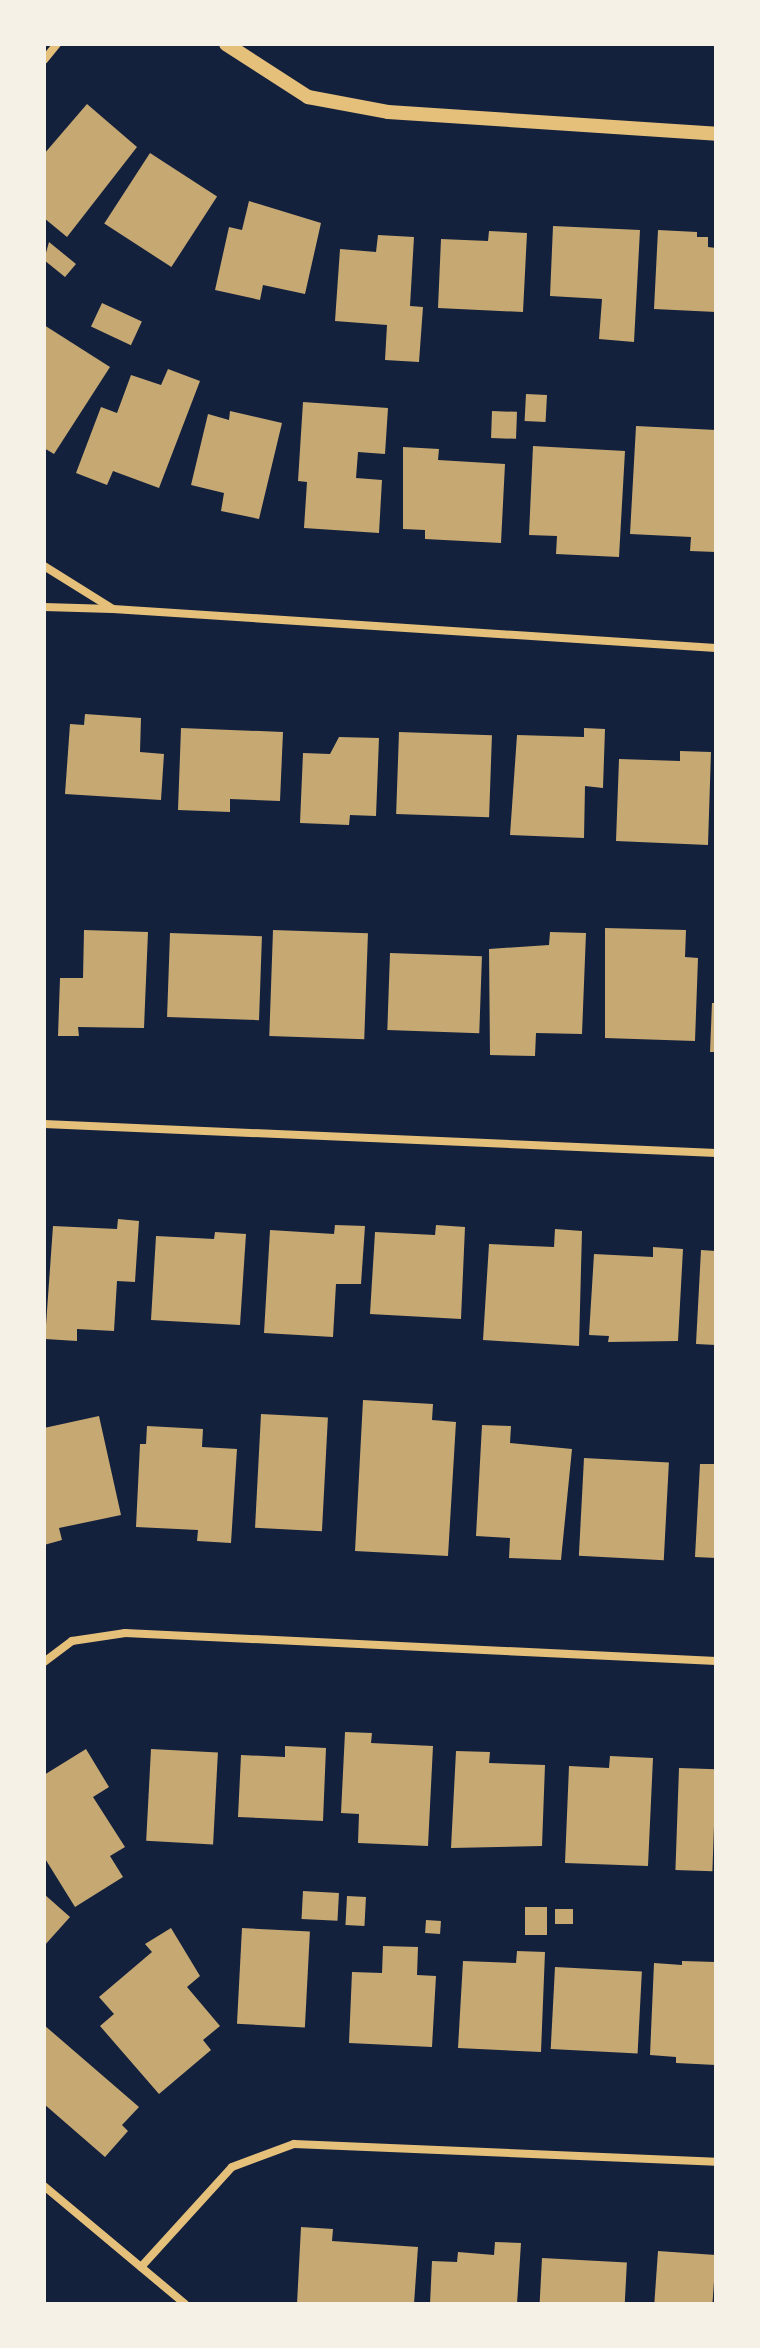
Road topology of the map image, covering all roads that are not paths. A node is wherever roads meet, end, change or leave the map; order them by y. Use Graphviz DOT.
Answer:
graph roads {
  1 [pos="57,44"];
  2 [pos="226,44"];
  3 [pos="44,60"];
  4 [pos="716,134"];
  5 [pos="44,566"];
  6 [pos="44,607"];
  7 [pos="113,609"];
  8 [pos="716,648"];
  9 [pos="44,1124"];
  10 [pos="716,1153"];
  11 [pos="716,1661"];
  12 [pos="44,1662"];
  13 [pos="716,2162"];
  14 [pos="44,2186"];
  15 [pos="141,2267"];
  16 [pos="185,2304"];
  1 -- 3 [label="street"];
  2 -- 4 [label="street"];
  5 -- 7 [label="street"];
  6 -- 7 [label="street"];
  7 -- 8 [label="street"];
  9 -- 10 [label="street"];
  11 -- 12 [label="street"];
  13 -- 15 [label="street"];
  14 -- 15 [label="street"];
  15 -- 16 [label="street"];
}
